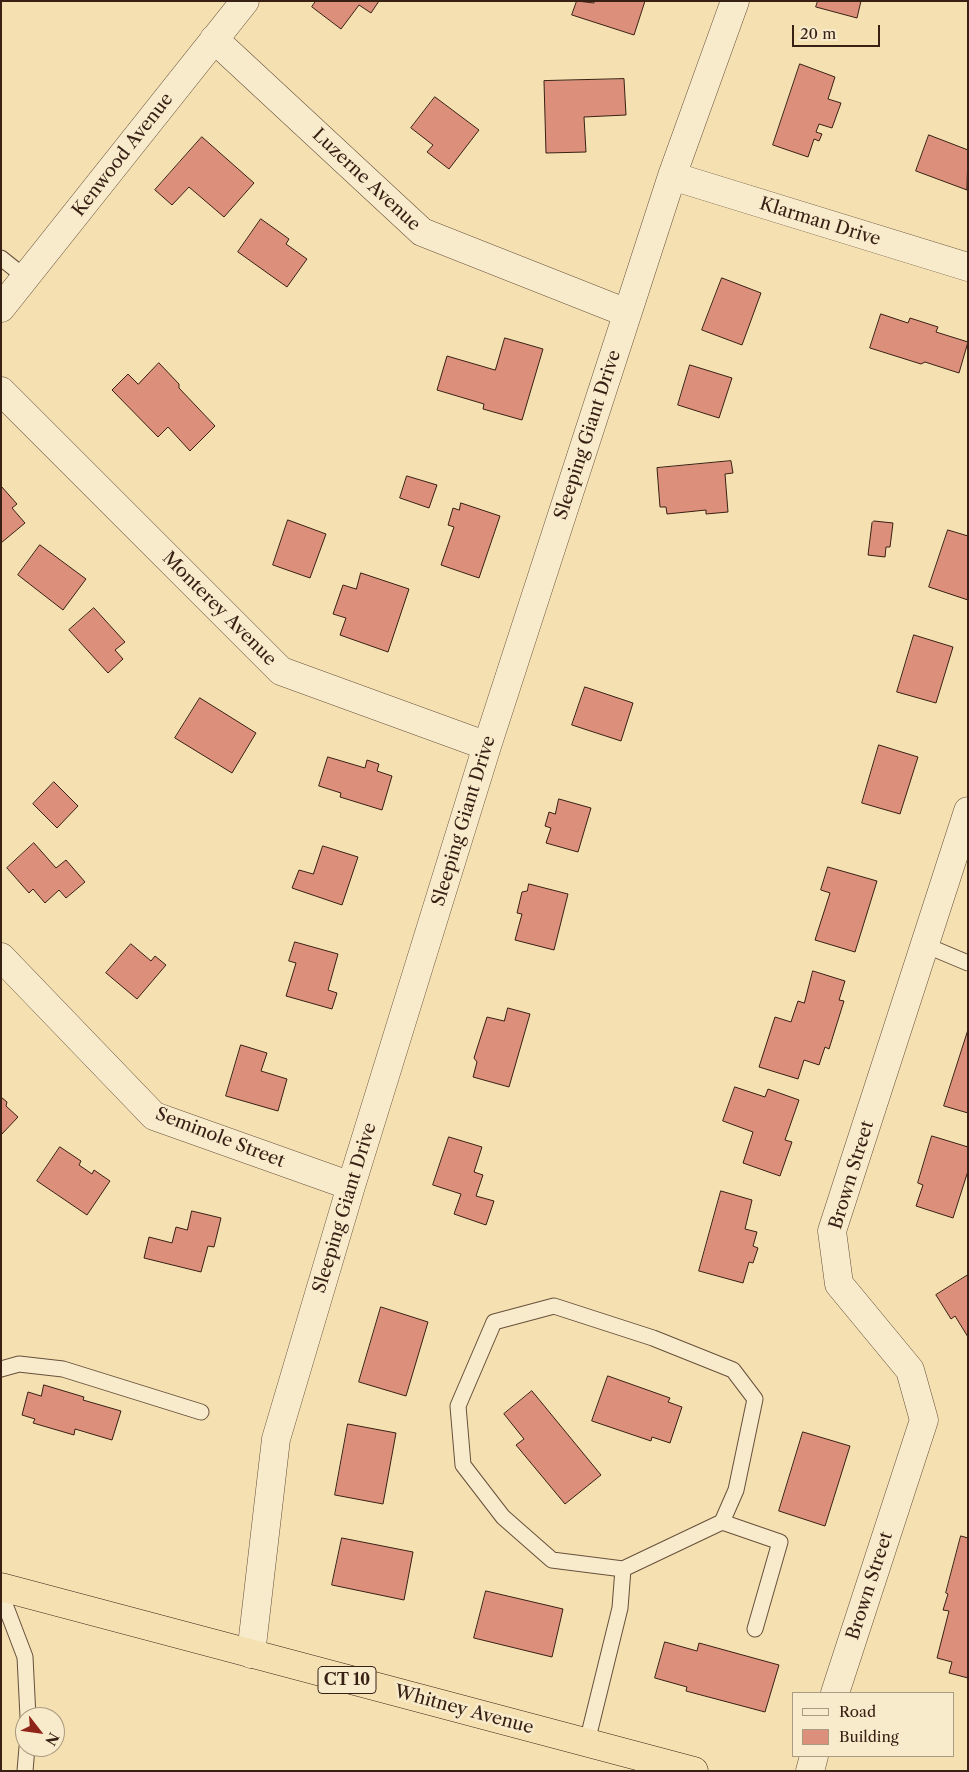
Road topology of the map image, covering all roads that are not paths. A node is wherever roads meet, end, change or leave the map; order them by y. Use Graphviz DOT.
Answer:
graph roads {
  1 [pos="245,1"];
  2 [pos="735,1"];
  3 [pos="214,39"];
  4 [pos="672,176"];
  5 [pos="1,258"];
  6 [pos="968,267"];
  7 [pos="26,278"];
  8 [pos="1,308"];
  9 [pos="628,313"];
  10 [pos="1,391"];
  11 [pos="487,746"];
  12 [pos="968,811"];
  13 [pos="925,945"];
  14 [pos="1,957"];
  15 [pos="968,963"];
  16 [pos="351,1186"];
  17 [pos="1,1369"];
  18 [pos="201,1412"];
  19 [pos="722,1522"];
  20 [pos="623,1569"];
  21 [pos="1,1587"];
  22 [pos="1,1594"];
  23 [pos="755,1628"];
  24 [pos="251,1654"];
  25 [pos="835,1692"];
  26 [pos="27,1707"];
  27 [pos="587,1742"];
  28 [pos="26,1757"];
  29 [pos="814,1757"];
  30 [pos="25,1771"];
  31 [pos="694,1771"];
  32 [pos="810,1771"];
  1 -- 3 [label="street, Kenwood Avenue"];
  2 -- 4 [label="street, Sleeping Giant Drive"];
  3 -- 7 [label="street, Kenwood Avenue"];
  3 -- 9 [label="street, Luzerne Avenue"];
  4 -- 6 [label="street, Klarman Drive"];
  4 -- 9 [label="street, Sleeping Giant Drive"];
  5 -- 7 [label="lane"];
  7 -- 8 [label="street, Kenwood Avenue"];
  9 -- 11 [label="street, Sleeping Giant Drive"];
  10 -- 11 [label="street, Monterey Avenue"];
  11 -- 16 [label="street, Sleeping Giant Drive"];
  12 -- 13 [label="street, Brown Street"];
  13 -- 15 [label="lane"];
  13 -- 25 [label="street, Brown Street"];
  14 -- 16 [label="street, Seminole Street"];
  16 -- 24 [label="street, Sleeping Giant Drive"];
  17 -- 18 [label="lane"];
  19 -- 20 [label="lane"];
  19 -- 20 [label="lane"];
  19 -- 23 [label="lane"];
  20 -- 27 [label="lane"];
  21 -- 24 [label="highway, Whitney Avenue / CT 10"];
  22 -- 26 [label="lane"];
  24 -- 27 [label="highway, Whitney Avenue / CT 10"];
  27 -- 31 [label="highway, Whitney Avenue / CT 10"];
  28 -- 30 [label="lane"];
  29 -- 32 [label="street"];
}
